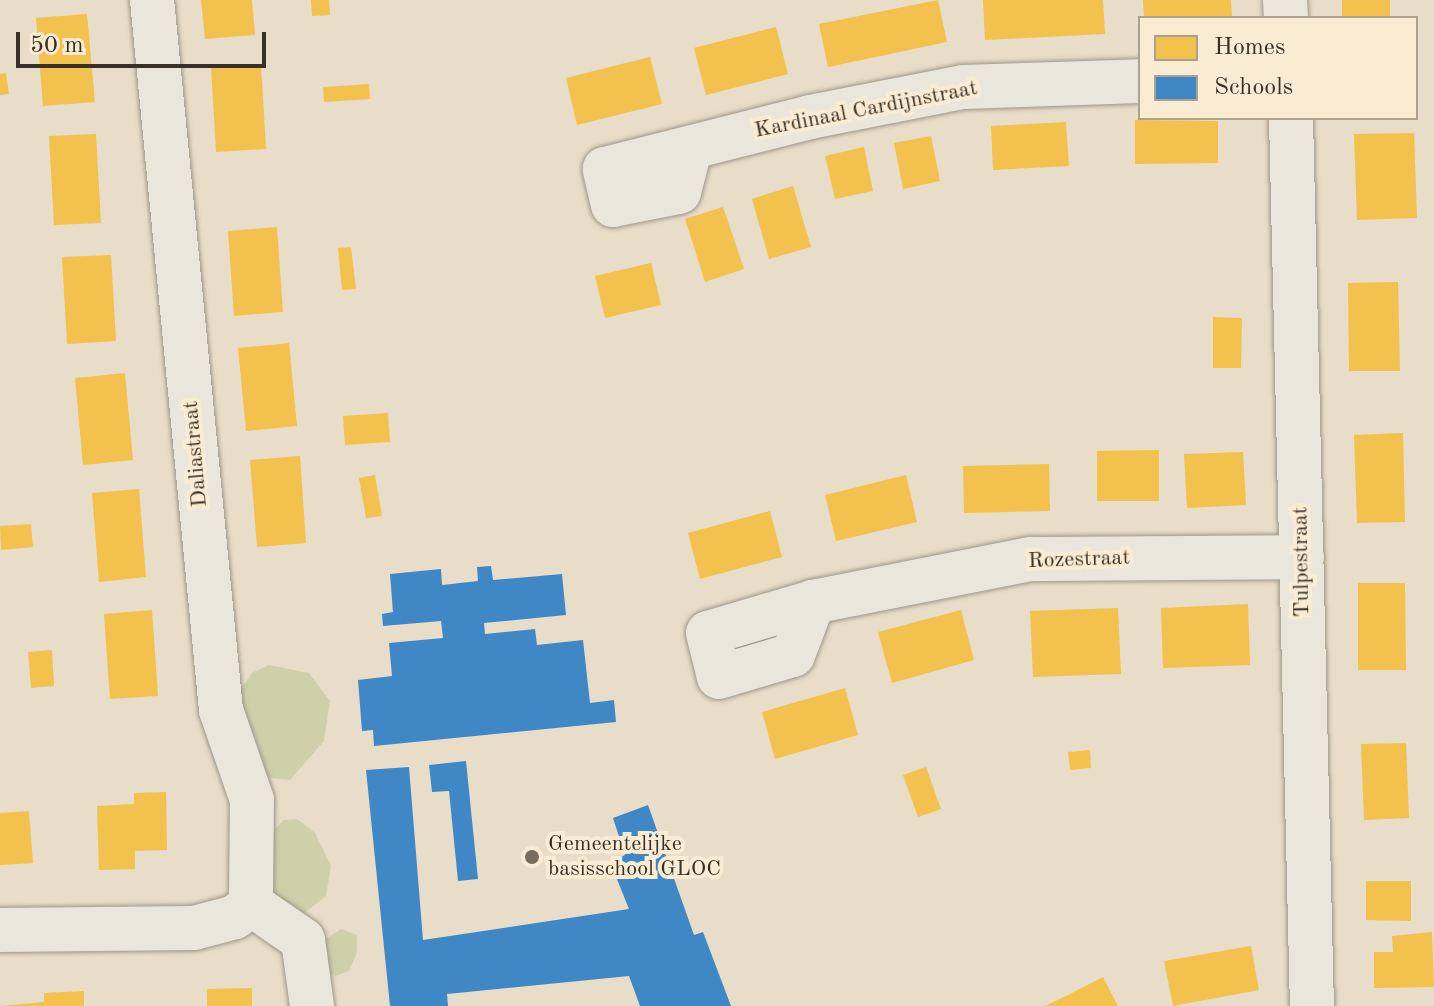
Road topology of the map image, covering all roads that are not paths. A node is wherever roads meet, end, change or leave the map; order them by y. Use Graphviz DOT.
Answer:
graph roads {
  1 [pos="152,0"];
  2 [pos="1138,81"];
  3 [pos="1291,120"];
  4 [pos="690,149"];
  5 [pos="1302,557"];
  6 [pos="813,602"];
  7 [pos="251,904"];
  8 [pos="0,930"];
  9 [pos="312,1006"];
  10 [pos="1312,1006"];
  1 -- 7 [label="street, Daliastraat"];
  2 -- 4 [label="street, Kardinaal Cardijnstraat"];
  3 -- 5 [label="street, Tulpestraat"];
  5 -- 6 [label="street, Rozestraat"];
  5 -- 10 [label="street, Tulpestraat"];
  7 -- 8 [label="street"];
  7 -- 9 [label="street"];
}
